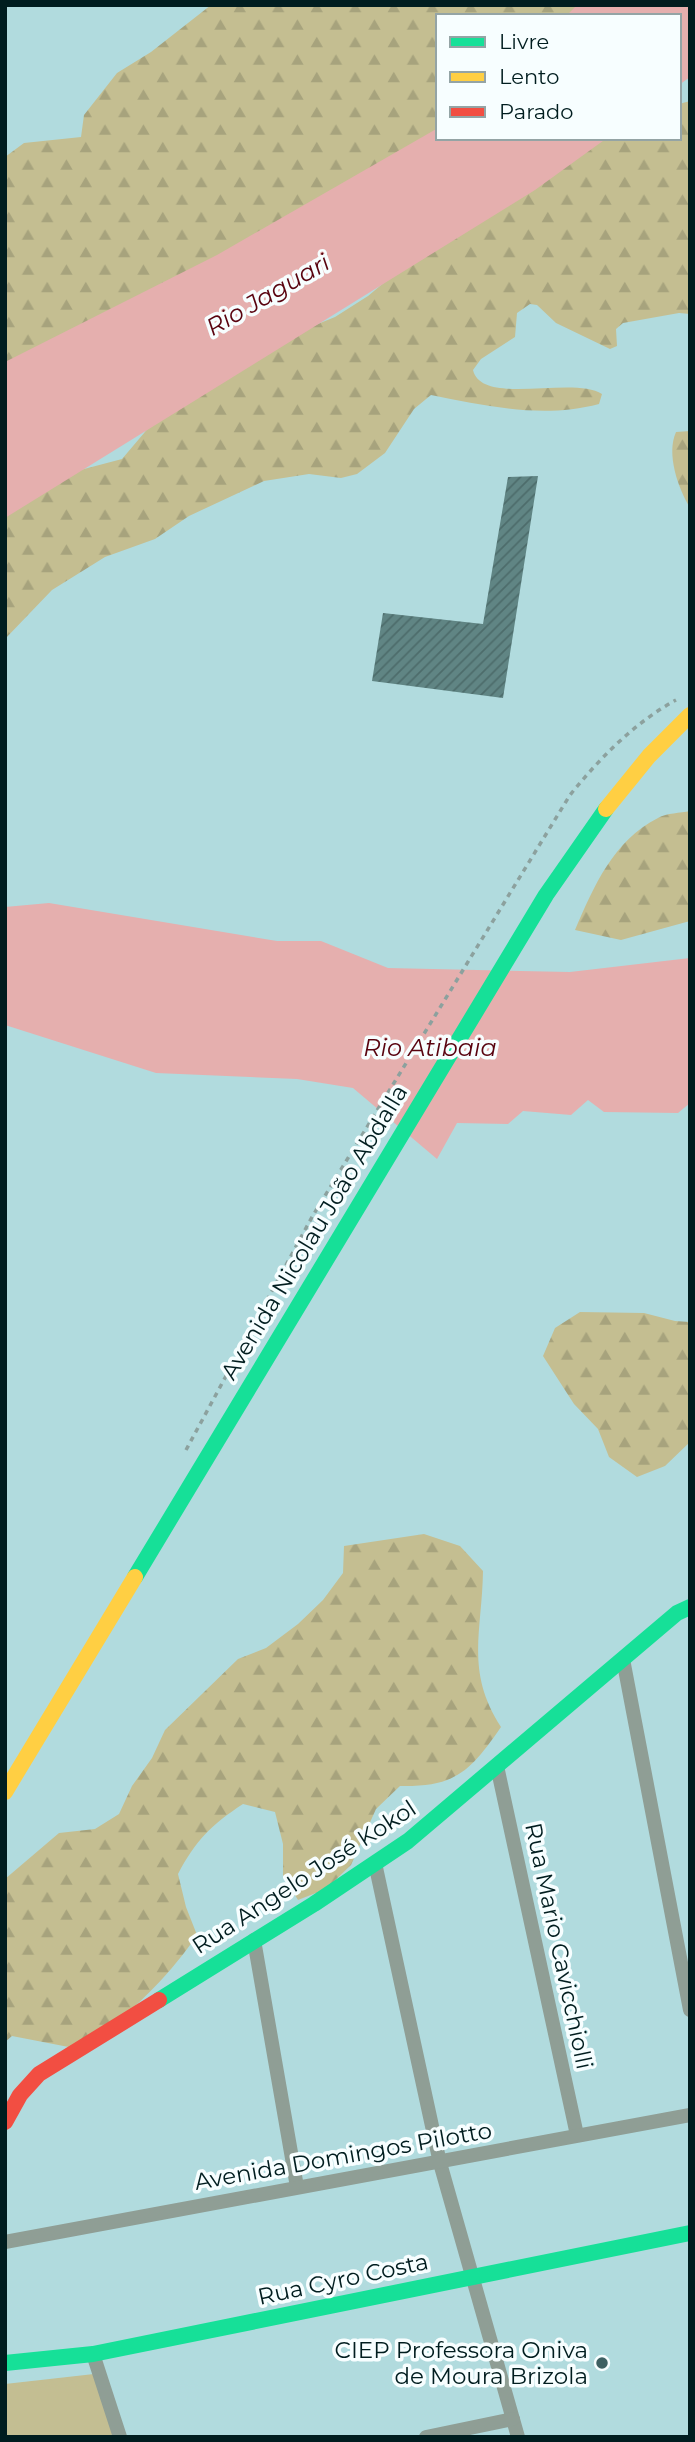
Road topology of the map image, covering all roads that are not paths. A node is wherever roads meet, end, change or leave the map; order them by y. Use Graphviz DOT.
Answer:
graph roads {
  1 [pos="690,715"];
  2 [pos="690,1607"];
  3 [pos="623,1659"];
  4 [pos="497,1766"];
  5 [pos="5,1793"];
  6 [pos="375,1863"];
  7 [pos="254,1940"];
  8 [pos="690,2010"];
  9 [pos="690,2115"];
  10 [pos="5,2122"];
  11 [pos="577,2135"];
  12 [pos="440,2163"];
  13 [pos="297,2187"];
  14 [pos="690,2233"];
  15 [pos="5,2242"];
  16 [pos="471,2275"];
  17 [pos="93,2354"];
  18 [pos="5,2363"];
  19 [pos="514,2430"];
  20 [pos="120,2437"];
  21 [pos="426,2437"];
  1 -- 5 [label="street, Avenida Nicolau João Abdalla"];
  2 -- 3 [label="street, Rua Angelo José Kokol"];
  3 -- 4 [label="street, Rua Angelo José Kokol"];
  3 -- 8 [label="street"];
  4 -- 6 [label="street, Rua Angelo José Kokol"];
  4 -- 11 [label="street, Rua Mario Cavicchiolli"];
  6 -- 7 [label="street, Rua Angelo José Kokol"];
  6 -- 12 [label="street"];
  7 -- 10 [label="street, Rua Angelo José Kokol"];
  7 -- 13 [label="street"];
  9 -- 11 [label="street, Avenida Domingos Pilotto"];
  11 -- 12 [label="street, Avenida Domingos Pilotto"];
  12 -- 13 [label="street, Avenida Domingos Pilotto"];
  12 -- 16 [label="street"];
  13 -- 15 [label="street, Avenida Domingos Pilotto"];
  14 -- 16 [label="street, Rua Cyro Costa"];
  16 -- 17 [label="street, Rua Cyro Costa"];
  16 -- 19 [label="street"];
  17 -- 18 [label="street, Rua Cyro Costa"];
  17 -- 20 [label="street"];
  19 -- 21 [label="street"];
}
